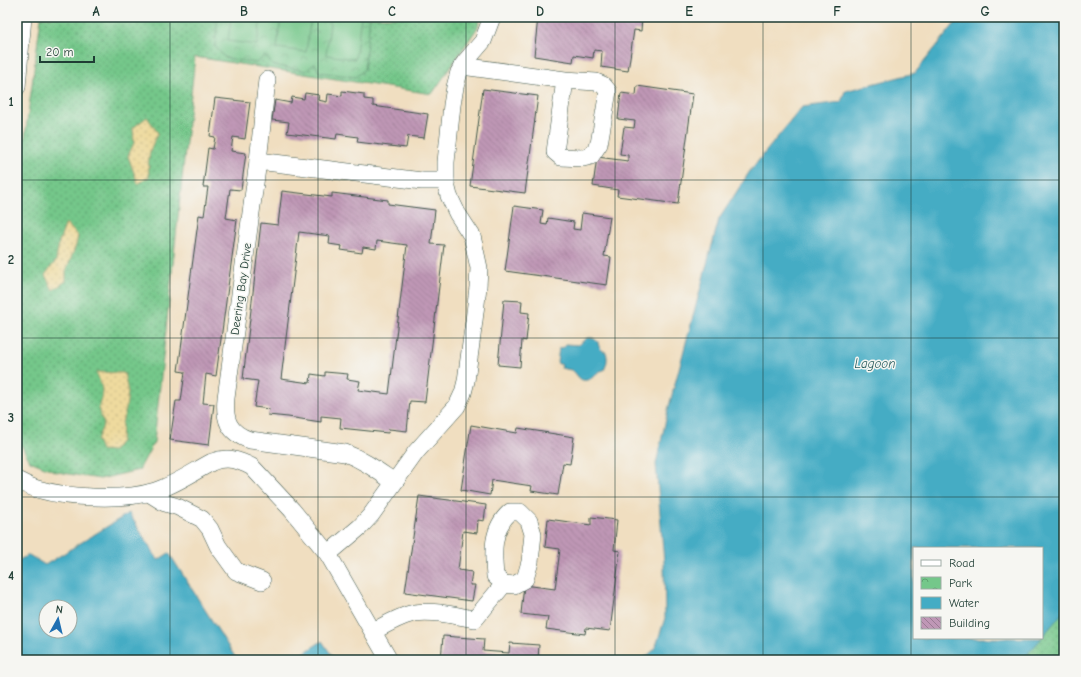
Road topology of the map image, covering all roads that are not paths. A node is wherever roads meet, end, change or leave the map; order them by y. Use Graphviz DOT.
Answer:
graph roads {
  1 [pos="23,17"];
  2 [pos="492,17"];
  3 [pos="462,66"];
  4 [pos="266,80"];
  5 [pos="565,80"];
  6 [pos="17,87"];
  7 [pos="258,161"];
  8 [pos="446,181"];
  9 [pos="17,480"];
  10 [pos="394,482"];
  11 [pos="149,493"];
  12 [pos="328,554"];
  13 [pos="262,581"];
  14 [pos="504,584"];
  15 [pos="373,632"];
  16 [pos="389,660"];
  1 -- 6 [label="street"];
  2 -- 3 [label="street"];
  3 -- 5 [label="street"];
  3 -- 8 [label="street"];
  4 -- 7 [label="street, Deering Bay Drive"];
  5 -- 5 [label="street"];
  7 -- 8 [label="street"];
  7 -- 10 [label="street, Deering Bay Drive"];
  8 -- 10 [label="street"];
  9 -- 11 [label="street"];
  10 -- 12 [label="street"];
  11 -- 12 [label="street"];
  11 -- 13 [label="street"];
  12 -- 15 [label="street"];
  14 -- 15 [label="street"];
  15 -- 16 [label="street"];
}
